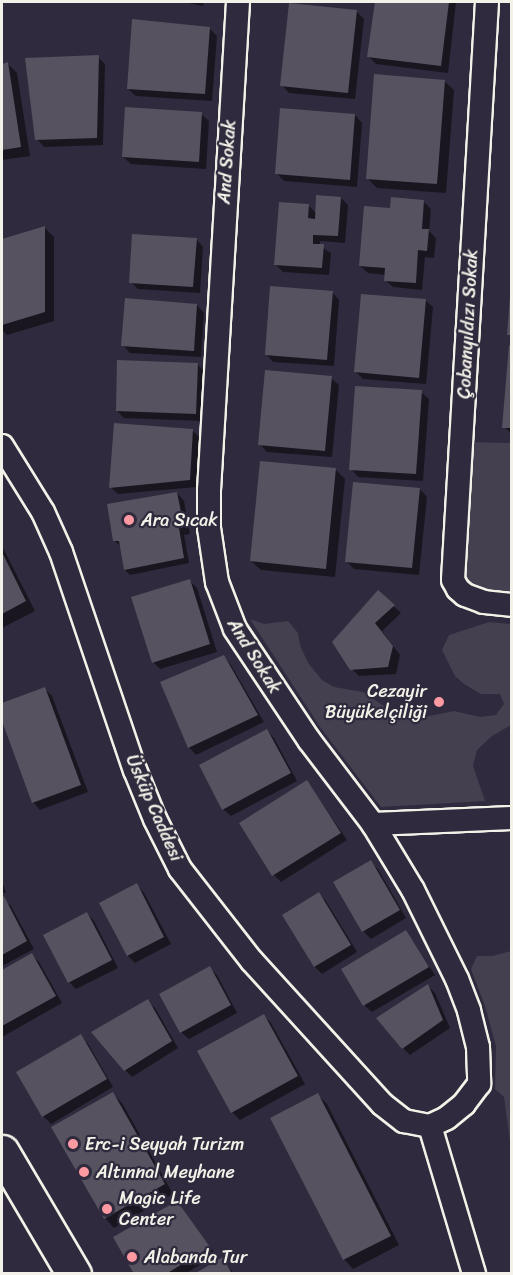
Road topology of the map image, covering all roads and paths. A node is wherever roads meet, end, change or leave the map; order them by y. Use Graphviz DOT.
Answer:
graph roads {
  1 [pos="238,2"];
  2 [pos="488,2"];
  3 [pos="2,446"];
  4 [pos="512,605"];
  5 [pos="512,818"];
  6 [pos="373,824"];
  7 [pos="430,1126"];
  8 [pos="2,1152"];
  9 [pos="74,1274"];
  10 [pos="474,1274"];
  1 -- 6 [label="street, And Sokak"];
  2 -- 4 [label="street, Çobanyıldızı Sokak"];
  3 -- 7 [label="street, Üsküp Caddesi"];
  5 -- 6 [label="street"];
  6 -- 7 [label="street, And Sokak"];
  7 -- 10 [label="street"];
  8 -- 9 [label="main road"];
}
